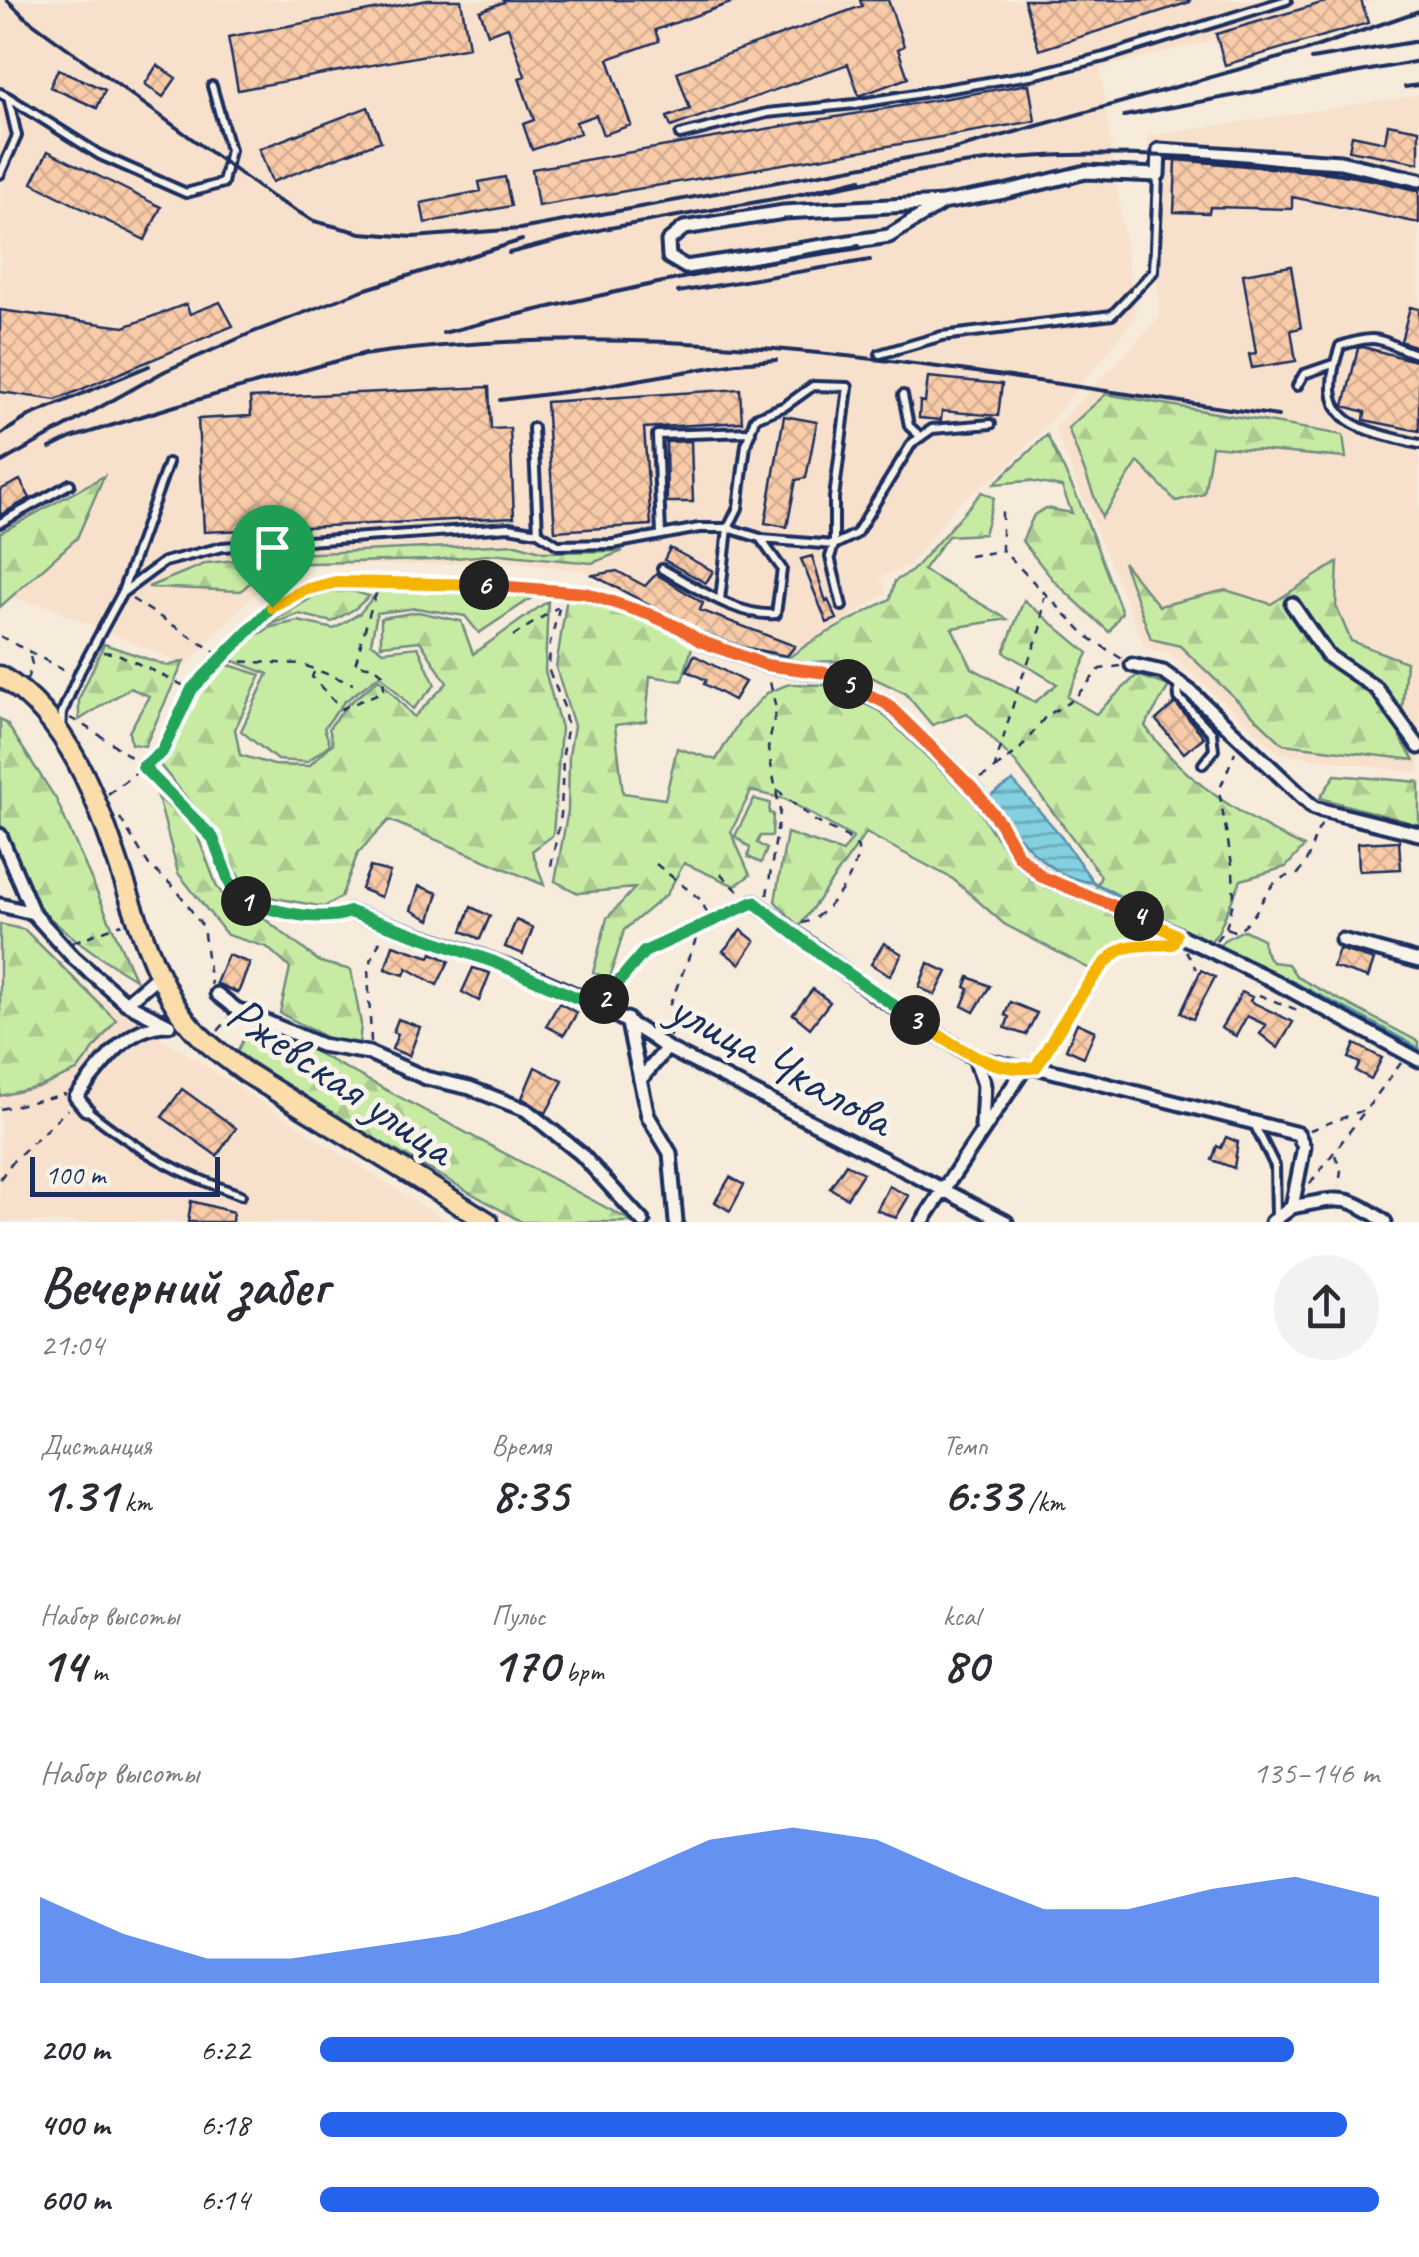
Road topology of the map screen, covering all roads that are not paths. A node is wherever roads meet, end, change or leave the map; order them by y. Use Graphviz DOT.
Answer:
graph roads {
  1 [pos="1287,0"];
  2 [pos="212,86"];
  3 [pos="4,95"];
  4 [pos="680,134"];
  5 [pos="0,174"];
  6 [pos="1158,175"];
  7 [pos="1419,180"];
  8 [pos="942,203"];
  9 [pos="880,354"];
  10 [pos="1419,356"];
  11 [pos="1334,364"];
  12 [pos="1297,386"];
  13 [pos="903,395"];
  14 [pos="991,424"];
  15 [pos="533,428"];
  16 [pos="750,432"];
  17 [pos="921,437"];
  18 [pos="1419,444"];
  19 [pos="168,462"];
  20 [pos="70,484"];
  21 [pos="0,523"];
  22 [pos="728,528"];
  23 [pos="538,532"];
  24 [pos="661,534"];
  25 [pos="760,538"];
  26 [pos="834,546"];
  27 [pos="662,568"];
  28 [pos="122,593"];
  29 [pos="720,600"];
  30 [pos="1292,604"];
  31 [pos="842,606"];
  32 [pos="700,641"];
  33 [pos="1132,665"];
  34 [pos="0,676"];
  35 [pos="1178,683"];
  36 [pos="38,708"];
  37 [pos="62,713"];
  38 [pos="61,736"];
  39 [pos="1419,747"];
  40 [pos="1202,764"];
  41 [pos="0,834"];
  42 [pos="1419,834"];
  43 [pos="754,902"];
  44 [pos="0,904"];
  45 [pos="350,912"];
  46 [pos="33,913"];
  47 [pos="1342,940"];
  48 [pos="1419,961"];
  49 [pos="160,974"];
  50 [pos="217,994"];
  51 [pos="126,1002"];
  52 [pos="628,1019"];
  53 [pos="169,1025"];
  54 [pos="190,1025"];
  55 [pos="666,1048"];
  56 [pos="1414,1056"];
  57 [pos="975,1058"];
  58 [pos="1030,1068"];
  59 [pos="640,1080"];
  60 [pos="82,1100"];
  61 [pos="1255,1126"];
  62 [pos="982,1130"];
  63 [pos="940,1190"];
  64 [pos="240,1196"];
  65 [pos="1292,1207"];
  66 [pos="1274,1220"];
  67 [pos="488,1222"];
  68 [pos="643,1222"];
  69 [pos="676,1222"];
  70 [pos="922,1222"];
  71 [pos="1006,1222"];
  72 [pos="1385,1222"];
  1 -- 4 [label="lane"];
  2 -- 3 [label="lane"];
  3 -- 5 [label="lane"];
  6 -- 7 [label="street"];
  6 -- 8 [label="street"];
  6 -- 9 [label="lane"];
  8 -- 8 [label="street"];
  10 -- 11 [label="lane"];
  11 -- 12 [label="lane"];
  11 -- 18 [label="lane"];
  13 -- 17 [label="lane"];
  14 -- 17 [label="lane"];
  15 -- 23 [label="lane"];
  16 -- 22 [label="lane"];
  16 -- 24 [label="lane"];
  16 -- 26 [label="lane"];
  17 -- 26 [label="lane"];
  19 -- 28 [label="lane"];
  20 -- 21 [label="lane"];
  22 -- 24 [label="lane"];
  22 -- 25 [label="lane"];
  22 -- 29 [label="lane"];
  23 -- 24 [label="lane"];
  23 -- 28 [label="lane"];
  25 -- 26 [label="lane"];
  25 -- 29 [label="lane"];
  26 -- 31 [label="lane"];
  27 -- 29 [label="lane"];
  28 -- 37 [label="lane"];
  30 -- 39 [label="street"];
  32 -- 56 [label="street"];
  33 -- 35 [label="street"];
  34 -- 36 [label="main road, Ржевская улица"];
  35 -- 40 [label="lane"];
  35 -- 42 [label="street"];
  36 -- 37 [label="lane"];
  36 -- 38 [label="main road, Ржевская улица"];
  37 -- 38 [label="lane"];
  38 -- 49 [label="main road, Ржевская улица"];
  41 -- 46 [label="street"];
  43 -- 57 [label="street"];
  44 -- 46 [label="street"];
  45 -- 52 [label="street, улица Чкалова"];
  46 -- 51 [label="street"];
  47 -- 48 [label="street"];
  49 -- 51 [label="street"];
  49 -- 54 [label="main road, Ржевская улица"];
  50 -- 68 [label="street, Ржевская улица"];
  51 -- 53 [label="street"];
  52 -- 55 [label="street, улица Чкалова"];
  52 -- 59 [label="street"];
  53 -- 54 [label="street"];
  53 -- 60 [label="street"];
  54 -- 67 [label="main road, Ржевская улица"];
  55 -- 59 [label="street"];
  55 -- 63 [label="street, улица Чкалова"];
  57 -- 58 [label="street"];
  57 -- 62 [label="street"];
  58 -- 61 [label="street"];
  58 -- 62 [label="street"];
  59 -- 69 [label="street"];
  60 -- 64 [label="lane"];
  61 -- 65 [label="street"];
  61 -- 66 [label="lane"];
  62 -- 63 [label="street"];
  63 -- 70 [label="street"];
  63 -- 71 [label="street, улица Чкалова"];
  65 -- 66 [label="street"];
  65 -- 72 [label="street"];
}
